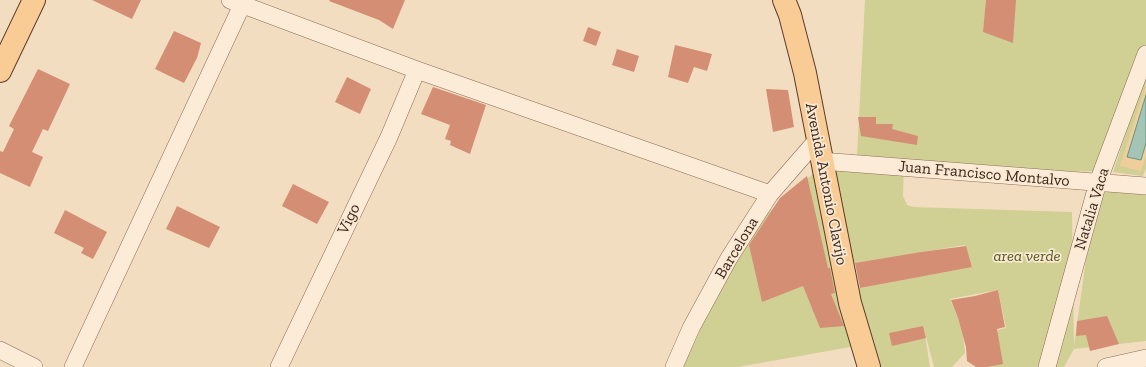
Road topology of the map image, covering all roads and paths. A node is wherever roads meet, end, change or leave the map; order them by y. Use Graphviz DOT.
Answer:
graph roads {
  1 [pos="34,0"];
  2 [pos="784,0"];
  3 [pos="236,3"];
  4 [pos="1146,54"];
  5 [pos="417,70"];
  6 [pos="0,71"];
  7 [pos="817,140"];
  8 [pos="822,161"];
  9 [pos="1098,182"];
  10 [pos="1146,186"];
  11 [pos="770,194"];
  12 [pos="0,350"];
  13 [pos="1146,358"];
  14 [pos="34,367"];
  15 [pos="74,367"];
  16 [pos="279,367"];
  17 [pos="674,367"];
  18 [pos="869,367"];
  19 [pos="1047,367"];
  20 [pos="1106,367"];
  1 -- 6 [label="main road"];
  2 -- 7 [label="main road, Avenida Antonio Clavijo"];
  3 -- 5 [label="street"];
  3 -- 15 [label="street"];
  4 -- 9 [label="street, Natalia Vaca"];
  5 -- 11 [label="street"];
  5 -- 16 [label="street, Vigo"];
  7 -- 8 [label="main road, Avenida Antonio Clavijo"];
  7 -- 11 [label="street, Barcelona"];
  8 -- 9 [label="street, Juan Francisco Montalvo"];
  8 -- 18 [label="main road, Avenida Antonio Clavijo"];
  9 -- 10 [label="street, Juan Francisco Montalvo"];
  9 -- 19 [label="street, Natalia Vaca"];
  11 -- 17 [label="street, Barcelona"];
  12 -- 14 [label="street"];
  13 -- 20 [label="street"];
}
